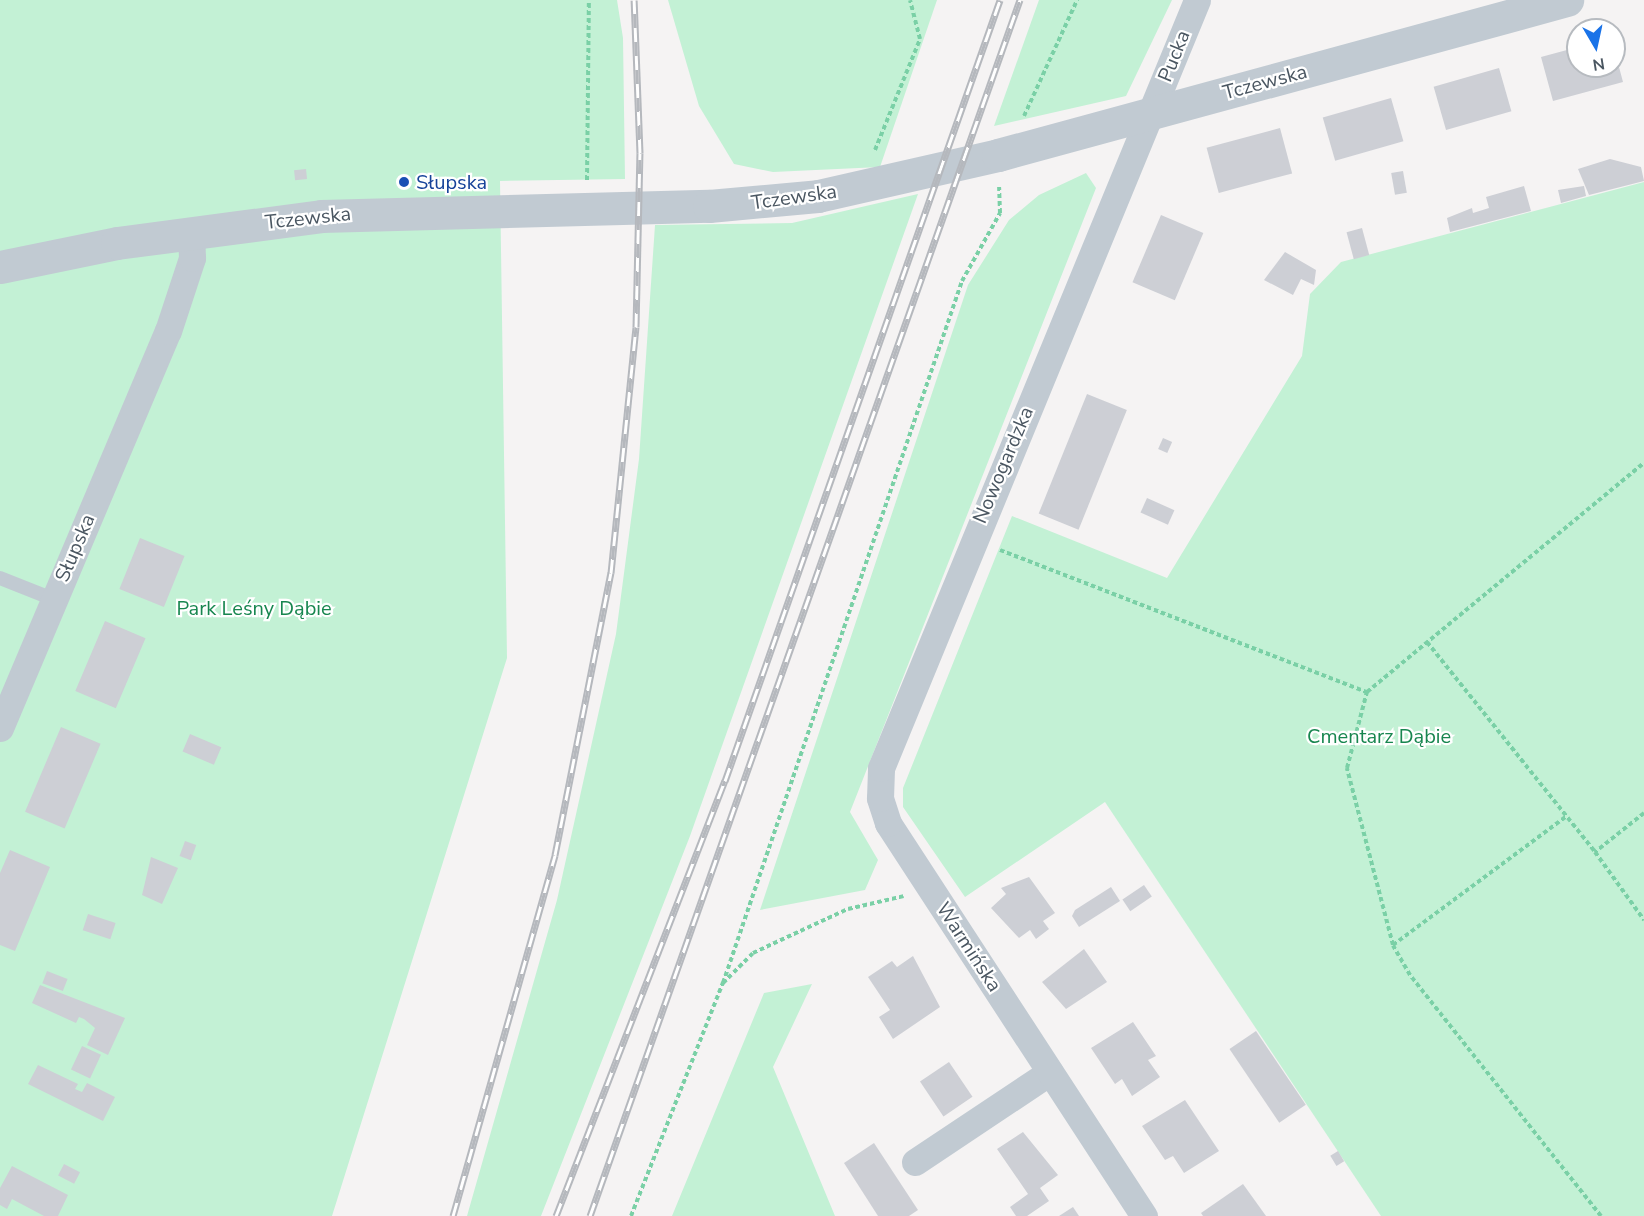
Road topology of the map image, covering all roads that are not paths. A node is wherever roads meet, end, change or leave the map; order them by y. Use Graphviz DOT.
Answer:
graph roads {
  1 [pos="1197,0"];
  2 [pos="1567,0"];
  3 [pos="1152,112"];
  4 [pos="191,232"];
  5 [pos="0,267"];
  6 [pos="0,578"];
  7 [pos="53,599"];
  8 [pos="0,728"];
  9 [pos="888,823"];
  10 [pos="1050,1072"];
  11 [pos="915,1162"];
  12 [pos="1144,1216"];
  1 -- 3 [label="street, Pucka"];
  2 -- 3 [label="street, Tczewska"];
  3 -- 4 [label="street, Tczewska"];
  3 -- 9 [label="street, Nowogardzka"];
  4 -- 5 [label="street, Tczewska"];
  4 -- 7 [label="street, Słupska"];
  6 -- 7 [label="lane"];
  7 -- 8 [label="street, Słupska"];
  9 -- 10 [label="street, Warmińska"];
  10 -- 11 [label="street"];
  10 -- 12 [label="street, Warmińska"];
}
